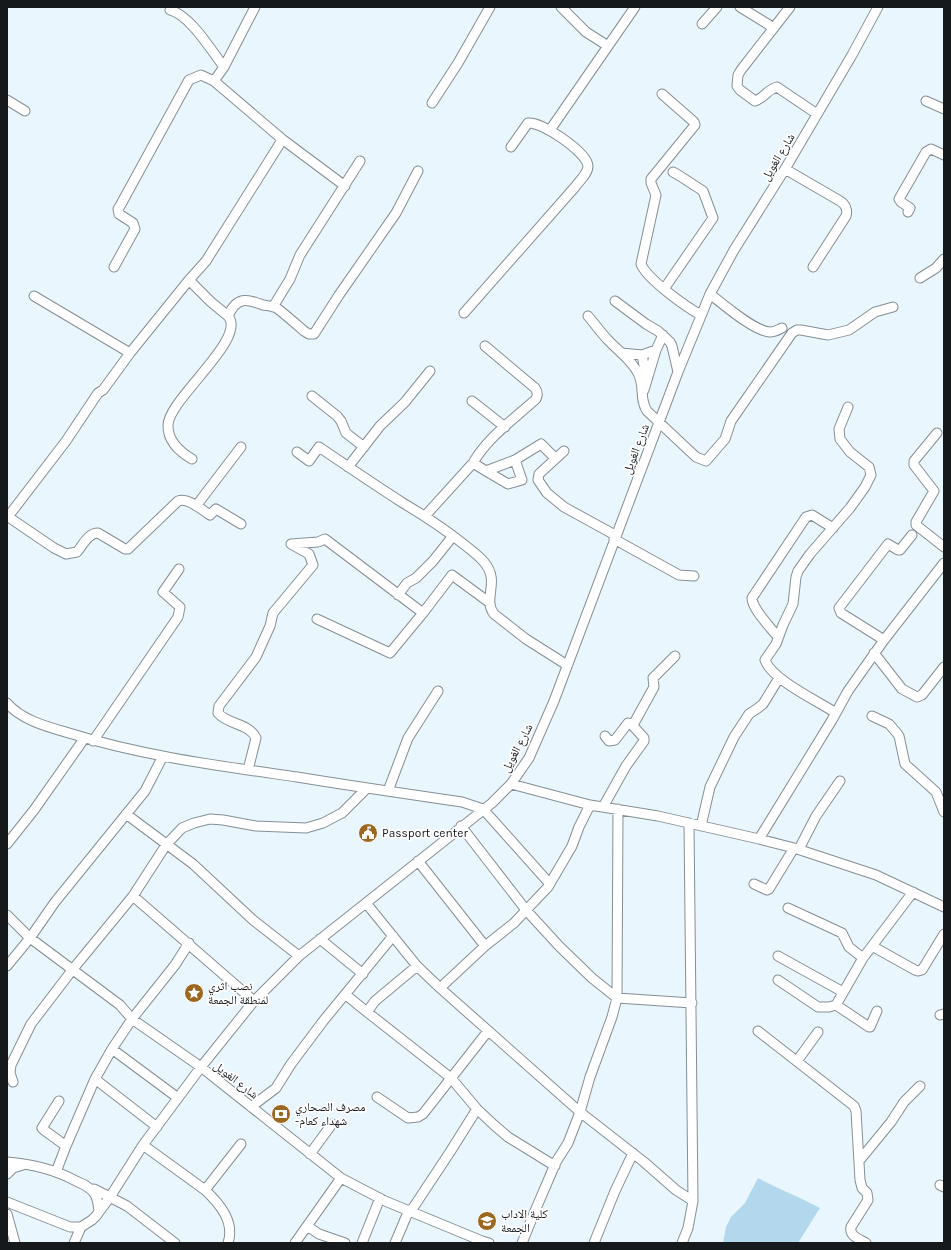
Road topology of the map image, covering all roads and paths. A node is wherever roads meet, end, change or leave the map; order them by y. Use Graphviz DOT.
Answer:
graph roads {
  1 [pos="255,7"];
  2 [pos="490,7"];
  3 [pos="561,7"];
  4 [pos="635,7"];
  5 [pos="717,7"];
  6 [pos="740,7"];
  7 [pos="790,7"];
  8 [pos="878,7"];
  9 [pos="884,7"];
  10 [pos="170,10"];
  11 [pos="702,24"];
  12 [pos="774,28"];
  13 [pos="608,46"];
  14 [pos="852,55"];
  15 [pos="224,67"];
  16 [pos="214,81"];
  17 [pos="662,94"];
  18 [pos="7,100"];
  19 [pos="926,101"];
  20 [pos="432,103"];
  21 [pos="944,109"];
  22 [pos="25,111"];
  23 [pos="817,114"];
  24 [pos="550,130"];
  25 [pos="282,139"];
  26 [pos="511,147"];
  27 [pos="944,155"];
  28 [pos="360,161"];
  29 [pos="785,169"];
  30 [pos="418,171"];
  31 [pos="673,172"];
  32 [pos="345,186"];
  33 [pos="908,212"];
  34 [pos="944,259"];
  35 [pos="114,267"];
  36 [pos="813,267"];
  37 [pos="920,278"];
  38 [pos="189,280"];
  39 [pos="664,289"];
  40 [pos="710,294"];
  41 [pos="34,296"];
  42 [pos="615,301"];
  43 [pos="273,307"];
  44 [pos="893,307"];
  45 [pos="464,313"];
  46 [pos="701,315"];
  47 [pos="228,316"];
  48 [pos="588,316"];
  49 [pos="782,328"];
  50 [pos="663,335"];
  51 [pos="485,346"];
  52 [pos="656,350"];
  53 [pos="621,353"];
  54 [pos="130,354"];
  55 [pos="642,355"];
  56 [pos="430,371"];
  57 [pos="678,372"];
  58 [pos="647,382"];
  59 [pos="642,395"];
  60 [pos="312,396"];
  61 [pos="472,401"];
  62 [pos="848,407"];
  63 [pos="659,422"];
  64 [pos="504,427"];
  65 [pos="937,433"];
  66 [pos="241,447"];
  67 [pos="364,447"];
  68 [pos="564,451"];
  69 [pos="297,452"];
  70 [pos="556,458"];
  71 [pos="192,459"];
  72 [pos="515,460"];
  73 [pos="473,463"];
  74 [pos="348,467"];
  75 [pos="486,471"];
  76 [pos="522,480"];
  77 [pos="538,480"];
  78 [pos="196,506"];
  79 [pos="425,516"];
  80 [pos="7,517"];
  81 [pos="241,524"];
  82 [pos="833,528"];
  83 [pos="912,535"];
  84 [pos="453,536"];
  85 [pos="615,537"];
  86 [pos="944,547"];
  87 [pos="944,563"];
  88 [pos="179,570"];
  89 [pos="694,576"];
  90 [pos="398,595"];
  91 [pos="490,603"];
  92 [pos="423,613"];
  93 [pos="317,619"];
  94 [pos="778,638"];
  95 [pos="884,640"];
  96 [pos="874,653"];
  97 [pos="675,656"];
  98 [pos="567,665"];
  99 [pos="944,666"];
  100 [pos="780,678"];
  101 [pos="438,691"];
  102 [pos="7,703"];
  103 [pos="836,713"];
  104 [pos="872,716"];
  105 [pos="633,725"];
  106 [pos="605,736"];
  107 [pos="89,740"];
  108 [pos="163,756"];
  109 [pos="248,770"];
  110 [pos="840,781"];
  111 [pos="511,784"];
  112 [pos="367,788"];
  113 [pos="388,791"];
  114 [pos="590,805"];
  115 [pos="603,807"];
  116 [pos="483,809"];
  117 [pos="618,809"];
  118 [pos="944,812"];
  119 [pos="126,814"];
  120 [pos="689,823"];
  121 [pos="461,826"];
  122 [pos="701,826"];
  123 [pos="760,839"];
  124 [pos="7,844"];
  125 [pos="166,845"];
  126 [pos="796,849"];
  127 [pos="418,861"];
  128 [pos="550,884"];
  129 [pos="754,884"];
  130 [pos="913,892"];
  131 [pos="133,896"];
  132 [pos="366,903"];
  133 [pos="944,907"];
  134 [pos="788,908"];
  135 [pos="526,910"];
  136 [pos="7,915"];
  137 [pos="944,934"];
  138 [pos="393,936"];
  139 [pos="30,938"];
  140 [pos="320,939"];
  141 [pos="189,943"];
  142 [pos="485,946"];
  143 [pos="872,946"];
  144 [pos="299,956"];
  145 [pos="778,956"];
  146 [pos="863,958"];
  147 [pos="7,966"];
  148 [pos="417,966"];
  149 [pos="73,969"];
  150 [pos="363,974"];
  151 [pos="778,980"];
  152 [pos="440,988"];
  153 [pos="843,992"];
  154 [pos="346,995"];
  155 [pos="617,998"];
  156 [pos="254,1000"];
  157 [pos="692,1004"];
  158 [pos="836,1005"];
  159 [pos="877,1011"];
  160 [pos="367,1012"];
  161 [pos="132,1019"];
  162 [pos="758,1030"];
  163 [pos="488,1031"];
  164 [pos="818,1032"];
  165 [pos="112,1049"];
  166 [pos="797,1061"];
  167 [pos="201,1067"];
  168 [pos="451,1078"];
  169 [pos="95,1079"];
  170 [pos="13,1082"];
  171 [pos="920,1086"];
  172 [pos="377,1097"];
  173 [pos="178,1098"];
  174 [pos="59,1101"];
  175 [pos="251,1107"];
  176 [pos="477,1109"];
  177 [pos="580,1112"];
  178 [pos="332,1124"];
  179 [pos="157,1127"];
  180 [pos="240,1144"];
  181 [pos="143,1145"];
  182 [pos="66,1146"];
  183 [pos="633,1153"];
  184 [pos="310,1154"];
  185 [pos="859,1161"];
  186 [pos="7,1162"];
  187 [pos="26,1164"];
  188 [pos="555,1166"];
  189 [pos="56,1172"];
  190 [pos="7,1174"];
  191 [pos="125,1174"];
  192 [pos="341,1178"];
  193 [pos="92,1188"];
  194 [pos="205,1190"];
  195 [pos="110,1197"];
  196 [pos="380,1198"];
  197 [pos="7,1202"];
  198 [pos="693,1202"];
  199 [pos="410,1210"];
  200 [pos="99,1211"];
  201 [pos="7,1214"];
  202 [pos="307,1226"];
  203 [pos="81,1227"];
  204 [pos="16,1243"];
  205 [pos="74,1243"];
  206 [pos="176,1243"];
  207 [pos="228,1243"];
  208 [pos="295,1243"];
  209 [pos="346,1243"];
  210 [pos="362,1243"];
  211 [pos="395,1243"];
  212 [pos="489,1243"];
  213 [pos="522,1243"];
  214 [pos="594,1243"];
  215 [pos="682,1243"];
  216 [pos="866,1243"];
  1 -- 15 [label="street"];
  2 -- 20 [label="street"];
  3 -- 13 [label="street"];
  4 -- 13 [label="street"];
  5 -- 11 [label="street"];
  6 -- 12 [label="street"];
  7 -- 12 [label="street"];
  8 -- 14 [label="street, شارع الغويل"];
  9 -- 14 [label="street, شارع الغويل"];
  10 -- 15 [label="street"];
  12 -- 23 [label="street"];
  13 -- 24 [label="street"];
  14 -- 23 [label="street, شارع الغويل"];
  15 -- 16 [label="street"];
  16 -- 25 [label="street"];
  16 -- 35 [label="street"];
  17 -- 39 [label="street"];
  18 -- 22 [label="street"];
  19 -- 21 [label="street"];
  23 -- 29 [label="street, شارع الغويل"];
  24 -- 26 [label="street"];
  24 -- 45 [label="street"];
  25 -- 32 [label="street"];
  25 -- 38 [label="street"];
  27 -- 33 [label="street"];
  28 -- 32 [label="street"];
  29 -- 36 [label="street"];
  29 -- 40 [label="street, شارع الغويل"];
  30 -- 43 [label="street"];
  31 -- 39 [label="street"];
  32 -- 43 [label="street"];
  34 -- 37 [label="street"];
  38 -- 47 [label="street"];
  38 -- 54 [label="street"];
  39 -- 46 [label="street"];
  40 -- 46 [label="street, شارع الغويل"];
  40 -- 49 [label="street"];
  41 -- 54 [label="street"];
  42 -- 50 [label="street"];
  43 -- 47 [label="street"];
  44 -- 63 [label="street"];
  46 -- 57 [label="street, شارع الغويل"];
  47 -- 71 [label="street"];
  48 -- 53 [label="street"];
  50 -- 52 [label="street"];
  50 -- 57 [label="street"];
  51 -- 64 [label="street"];
  52 -- 55 [label="street"];
  52 -- 58 [label="street"];
  53 -- 55 [label="street"];
  53 -- 59 [label="street"];
  54 -- 80 [label="street"];
  55 -- 58 [label="street"];
  56 -- 67 [label="street"];
  57 -- 63 [label="street, شارع الغويل"];
  58 -- 59 [label="street"];
  59 -- 63 [label="street"];
  60 -- 67 [label="street"];
  61 -- 64 [label="street"];
  62 -- 82 [label="street"];
  63 -- 85 [label="street, شارع الغويل"];
  64 -- 73 [label="street"];
  65 -- 86 [label="street"];
  66 -- 78 [label="street"];
  67 -- 74 [label="street"];
  68 -- 70 [label="street"];
  69 -- 74 [label="street"];
  70 -- 72 [label="street"];
  70 -- 77 [label="street"];
  72 -- 75 [label="street"];
  72 -- 76 [label="street"];
  73 -- 75 [label="street"];
  73 -- 79 [label="street"];
  74 -- 79 [label="street"];
  75 -- 76 [label="street"];
  76 -- 77 [label="street"];
  77 -- 85 [label="street"];
  78 -- 80 [label="street"];
  78 -- 81 [label="street"];
  79 -- 84 [label="street"];
  82 -- 94 [label="street"];
  82 -- 94 [label="street"];
  83 -- 95 [label="street"];
  84 -- 90 [label="street"];
  84 -- 91 [label="street"];
  85 -- 89 [label="street"];
  85 -- 98 [label="street, شارع الغويل"];
  87 -- 95 [label="street"];
  88 -- 107 [label="street"];
  90 -- 92 [label="street"];
  90 -- 109 [label="street"];
  91 -- 92 [label="street"];
  91 -- 98 [label="street"];
  92 -- 93 [label="street"];
  94 -- 100 [label="street"];
  95 -- 96 [label="street"];
  96 -- 99 [label="street"];
  96 -- 103 [label="street"];
  97 -- 105 [label="street"];
  98 -- 111 [label="street, شارع الغويل"];
  100 -- 103 [label="street"];
  100 -- 122 [label="street"];
  101 -- 113 [label="street"];
  102 -- 107 [label="street"];
  103 -- 123 [label="street"];
  104 -- 118 [label="street"];
  105 -- 106 [label="street"];
  105 -- 115 [label="street"];
  107 -- 108 [label="street"];
  107 -- 124 [label="street"];
  108 -- 109 [label="street"];
  108 -- 119 [label="street"];
  109 -- 112 [label="street"];
  110 -- 126 [label="street"];
  111 -- 114 [label="street"];
  111 -- 116 [label="street, شارع الغويل"];
  112 -- 113 [label="street"];
  112 -- 125 [label="street"];
  113 -- 116 [label="street"];
  114 -- 115 [label="street"];
  114 -- 128 [label="street"];
  115 -- 117 [label="street"];
  116 -- 121 [label="street, شارع الغويل"];
  116 -- 128 [label="street"];
  117 -- 120 [label="street"];
  117 -- 155 [label="street"];
  119 -- 125 [label="street"];
  119 -- 139 [label="street"];
  120 -- 122 [label="street"];
  120 -- 157 [label="street"];
  121 -- 127 [label="street, شارع الغويل"];
  121 -- 135 [label="street"];
  122 -- 123 [label="street"];
  123 -- 126 [label="street"];
  125 -- 131 [label="street"];
  125 -- 144 [label="street"];
  126 -- 129 [label="street"];
  126 -- 130 [label="street"];
  127 -- 132 [label="street, شارع الغويل"];
  127 -- 142 [label="street"];
  128 -- 135 [label="street"];
  130 -- 133 [label="street"];
  130 -- 143 [label="street"];
  131 -- 141 [label="street"];
  131 -- 149 [label="street"];
  132 -- 138 [label="street"];
  132 -- 140 [label="street, شارع الغويل"];
  134 -- 146 [label="street"];
  135 -- 142 [label="street"];
  135 -- 155 [label="street"];
  136 -- 139 [label="street"];
  137 -- 143 [label="street"];
  138 -- 148 [label="street"];
  138 -- 150 [label="street"];
  139 -- 147 [label="street"];
  139 -- 149 [label="street"];
  140 -- 144 [label="street, شارع الغويل"];
  140 -- 150 [label="street"];
  141 -- 156 [label="street"];
  141 -- 161 [label="street"];
  142 -- 152 [label="street"];
  143 -- 146 [label="street"];
  144 -- 156 [label="street, شارع الغويل"];
  145 -- 153 [label="street"];
  146 -- 153 [label="street"];
  148 -- 152 [label="street"];
  148 -- 160 [label="street"];
  149 -- 161 [label="street"];
  149 -- 170 [label="street"];
  150 -- 154 [label="street"];
  151 -- 158 [label="street"];
  152 -- 163 [label="street"];
  153 -- 158 [label="street"];
  154 -- 160 [label="street"];
  154 -- 175 [label="street"];
  155 -- 157 [label="street"];
  155 -- 177 [label="street"];
  156 -- 167 [label="street, شارع الغويل"];
  157 -- 198 [label="street"];
  158 -- 159 [label="street"];
  160 -- 168 [label="street"];
  161 -- 165 [label="street"];
  161 -- 167 [label="street"];
  162 -- 166 [label="street"];
  163 -- 168 [label="street"];
  163 -- 177 [label="street"];
  164 -- 166 [label="street"];
  165 -- 169 [label="street"];
  165 -- 173 [label="street"];
  166 -- 185 [label="street"];
  167 -- 173 [label="street"];
  167 -- 175 [label="street, شارع الغويل"];
  168 -- 172 [label="street"];
  168 -- 176 [label="street"];
  169 -- 179 [label="street"];
  169 -- 182 [label="street"];
  171 -- 185 [label="street"];
  173 -- 179 [label="street"];
  174 -- 182 [label="street"];
  175 -- 184 [label="street, شارع الغويل"];
  176 -- 188 [label="street"];
  176 -- 199 [label="street"];
  177 -- 183 [label="street"];
  177 -- 188 [label="street"];
  178 -- 184 [label="street"];
  179 -- 181 [label="street"];
  180 -- 194 [label="street"];
  181 -- 191 [label="street"];
  181 -- 194 [label="street"];
  182 -- 189 [label="street"];
  183 -- 198 [label="street"];
  183 -- 214 [label="street"];
  184 -- 192 [label="street, شارع الغويل"];
  185 -- 216 [label="street"];
  186 -- 187 [label="street"];
  187 -- 189 [label="street"];
  187 -- 190 [label="street"];
  188 -- 213 [label="street"];
  189 -- 193 [label="street"];
  191 -- 193 [label="street"];
  191 -- 195 [label="street"];
  192 -- 196 [label="street, شارع الغويل"];
  192 -- 202 [label="street"];
  193 -- 195 [label="street"];
  193 -- 200 [label="street"];
  194 -- 207 [label="street"];
  195 -- 200 [label="street"];
  195 -- 206 [label="street"];
  196 -- 199 [label="street, شارع الغويل"];
  196 -- 210 [label="street"];
  197 -- 203 [label="street"];
  198 -- 215 [label="street"];
  199 -- 211 [label="street"];
  199 -- 212 [label="street, شارع الغويل"];
  200 -- 203 [label="street"];
  201 -- 204 [label="street"];
  202 -- 208 [label="street"];
  202 -- 209 [label="street"];
  203 -- 205 [label="street"];
}
